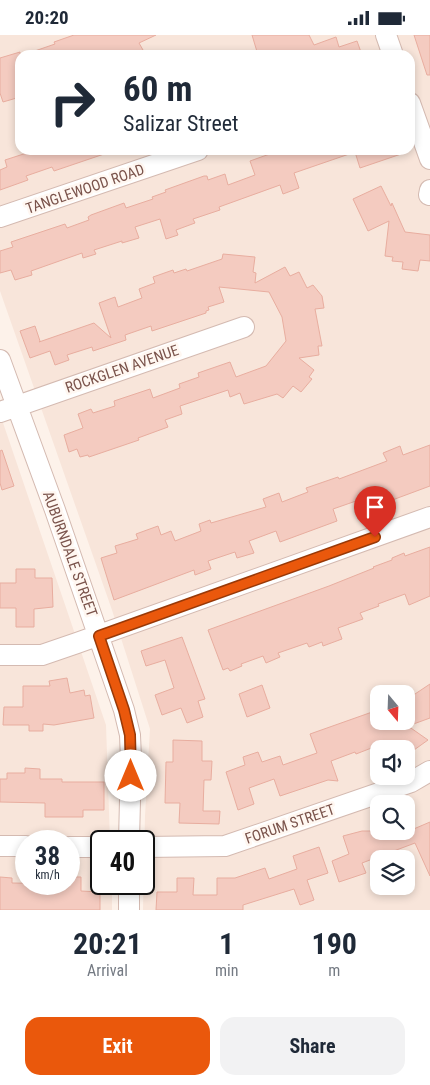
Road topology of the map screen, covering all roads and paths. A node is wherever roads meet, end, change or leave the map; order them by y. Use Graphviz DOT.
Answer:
graph roads {
  1 [pos="386,35"];
  2 [pos="391,50"];
  3 [pos="415,117"];
  4 [pos="183,155"];
  5 [pos="430,159"];
  6 [pos="0,217"];
  7 [pos="244,327"];
  8 [pos="0,360"];
  9 [pos="8,409"];
  10 [pos="430,517"];
  11 [pos="99,636"];
  12 [pos="0,655"];
  13 [pos="430,771"];
  14 [pos="129,830"];
  15 [pos="0,846"];
  16 [pos="15,846"];
  17 [pos="155,847"];
  18 [pos="129,895"];
  19 [pos="129,910"];
  1 -- 2 [label="street"];
  3 -- 5 [label="street"];
  4 -- 6 [label="street, TANGLEWOOD ROAD"];
  7 -- 9 [label="street, ROCKGLEN AVENUE"];
  8 -- 9 [label="street, AUBURNDALE STREET"];
  9 -- 11 [label="street, AUBURNDALE STREET"];
  10 -- 11 [label="street"];
  11 -- 12 [label="street"];
  11 -- 14 [label="street, AUBURNDALE STREET"];
  13 -- 17 [label="street, FORUM STREET"];
  15 -- 16 [label="street"];
  18 -- 19 [label="street"];
}
